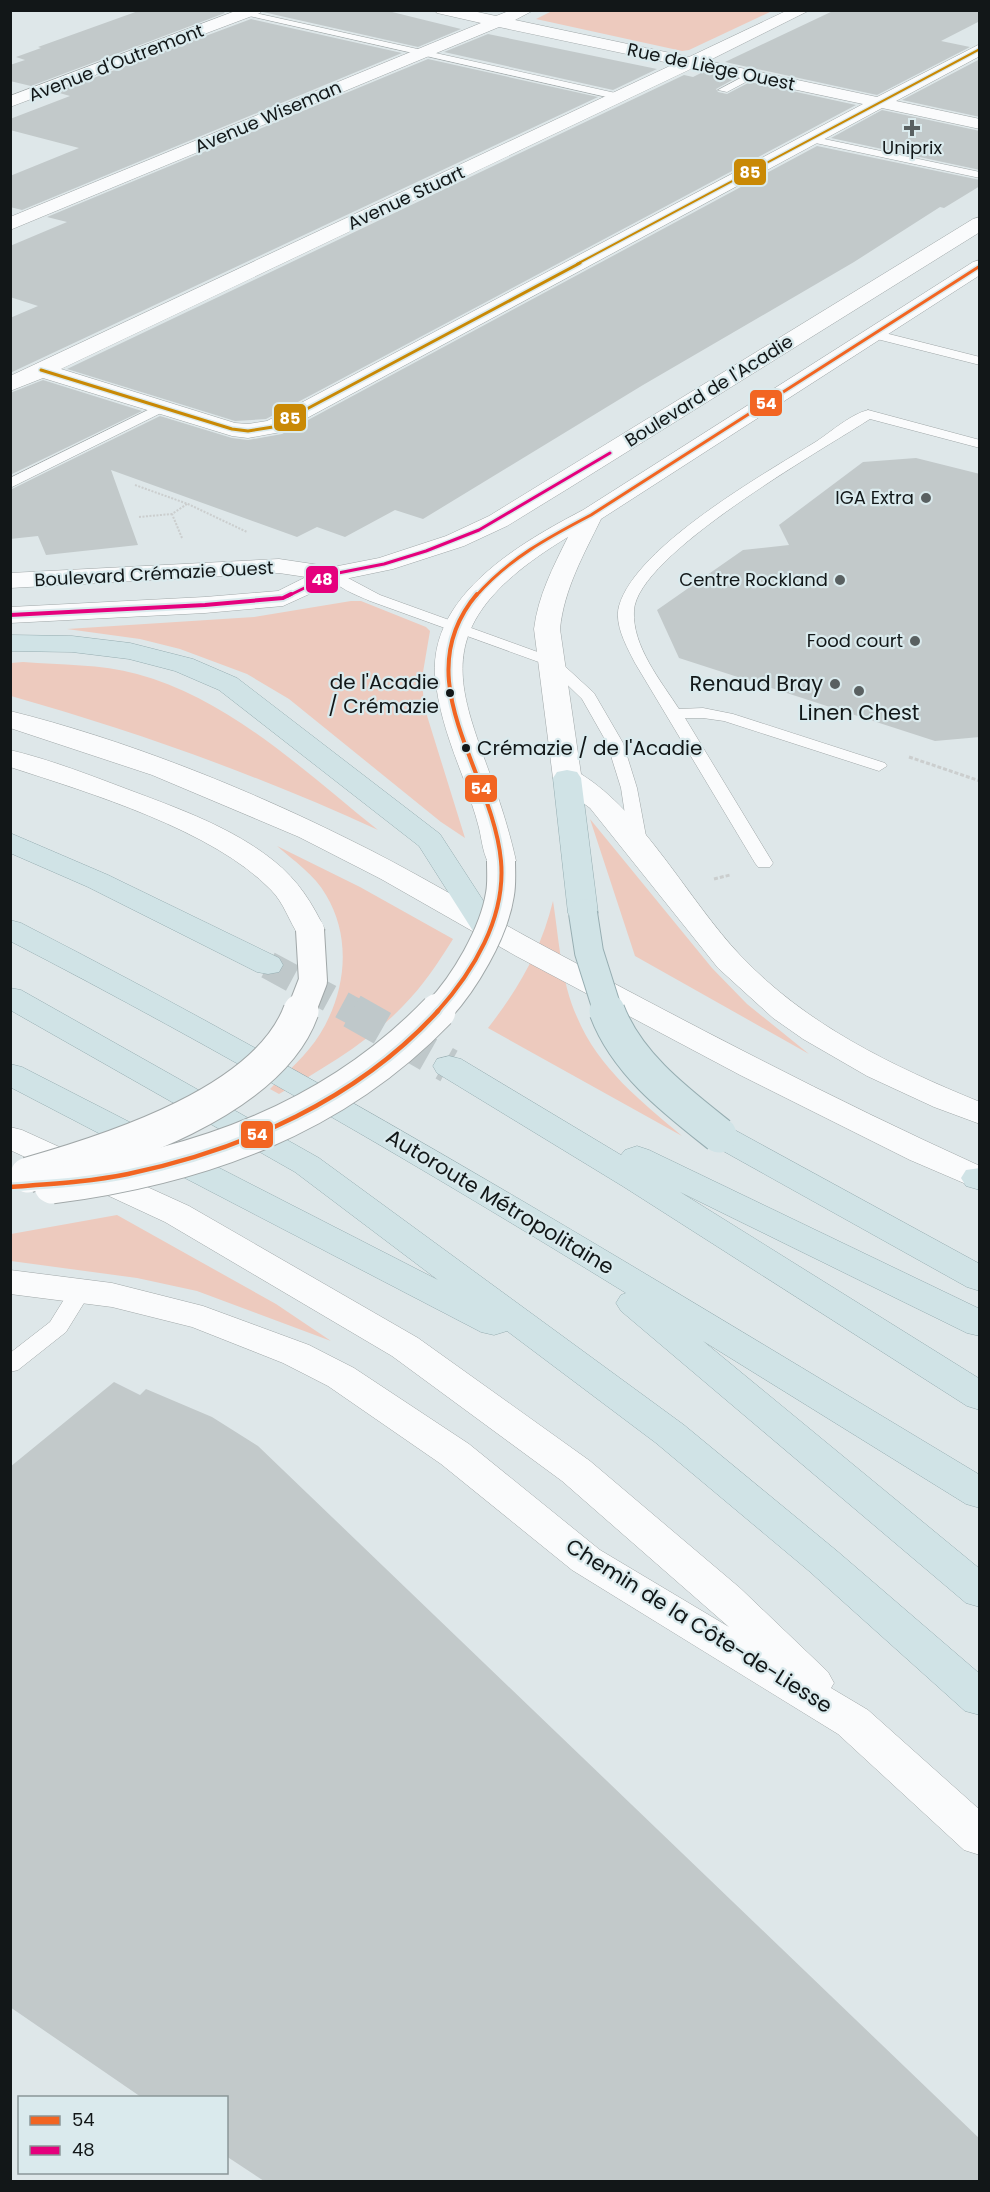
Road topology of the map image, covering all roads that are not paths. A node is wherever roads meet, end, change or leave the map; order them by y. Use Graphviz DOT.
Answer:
graph roads {
  1 [pos="227,10"];
  2 [pos="443,10"];
  3 [pos="526,10"];
  4 [pos="802,10"];
  5 [pos="249,12"];
  6 [pos="498,22"];
  7 [pos="980,49"];
  8 [pos="421,54"];
  9 [pos="692,63"];
  10 [pos="752,76"];
  11 [pos="723,90"];
  12 [pos="620,96"];
  13 [pos="10,102"];
  14 [pos="879,102"];
  15 [pos="980,124"];
  16 [pos="810,139"];
  17 [pos="980,176"];
  18 [pos="980,223"];
  19 [pos="10,224"];
  20 [pos="980,266"];
  21 [pos="873,334"];
  22 [pos="980,360"];
  23 [pos="41,370"];
  24 [pos="10,385"];
  25 [pos="160,408"];
  26 [pos="980,444"];
  27 [pos="10,484"];
  28 [pos="591,515"];
  29 [pos="333,574"];
  30 [pos="10,582"];
  31 [pos="10,615"];
  32 [pos="457,629"];
  33 [pos="10,643"];
  34 [pos="552,662"];
  35 [pos="674,714"];
  36 [pos="10,719"];
  37 [pos="10,758"];
  38 [pos="879,766"];
  39 [pos="567,778"];
  40 [pos="10,842"];
  41 [pos="639,847"];
  42 [pos="764,863"];
  43 [pos="484,926"];
  44 [pos="10,929"];
  45 [pos="268,965"];
  46 [pos="10,997"];
  47 [pos="10,1074"];
  48 [pos="980,1114"];
  49 [pos="10,1137"];
  50 [pos="979,1179"];
  51 [pos="25,1182"];
  52 [pos="550,1232"];
  53 [pos="980,1279"];
  54 [pos="10,1282"];
  55 [pos="81,1290"];
  56 [pos="980,1324"];
  57 [pos="10,1365"];
  58 [pos="578,1366"];
  59 [pos="980,1397"];
  60 [pos="980,1494"];
  61 [pos="980,1592"];
  62 [pos="980,1699"];
  63 [pos="853,1722"];
  64 [pos="980,1837"];
  1 -- 5 [label="lane"];
  2 -- 6 [label="main road, Rue de Liège Ouest"];
  3 -- 6 [label="main road, Avenue Wiseman"];
  4 -- 9 [label="main road, Avenue Stuart"];
  5 -- 8 [label="lane"];
  5 -- 13 [label="main road, Avenue d'Outremont"];
  6 -- 8 [label="main road, Avenue Wiseman"];
  6 -- 9 [label="main road, Rue de Liège Ouest"];
  7 -- 14 [label="main road"];
  8 -- 12 [label="lane"];
  8 -- 19 [label="main road, Avenue Wiseman"];
  9 -- 10 [label="main road, Rue de Liège Ouest"];
  9 -- 12 [label="main road, Avenue Stuart"];
  10 -- 11 [label="lane"];
  10 -- 14 [label="main road, Rue de Liège Ouest"];
  12 -- 23 [label="main road, Avenue Stuart"];
  14 -- 15 [label="main road, Rue de Liège Ouest"];
  14 -- 16 [label="main road"];
  16 -- 17 [label="lane"];
  16 -- 25 [label="main road"];
  18 -- 29 [label="main road, Boulevard de l'Acadie"];
  20 -- 21 [label="main road, Boulevard de l'Acadie"];
  21 -- 22 [label="lane"];
  21 -- 28 [label="main road, Boulevard de l'Acadie"];
  23 -- 24 [label="main road, Avenue Stuart"];
  23 -- 25 [label="main road"];
  25 -- 27 [label="lane"];
  26 -- 35 [label="lane"];
  28 -- 32 [label="main road, Boulevard de l'Acadie"];
  28 -- 34 [label="main road"];
  29 -- 30 [label="main road, Boulevard Crémazie Ouest"];
  29 -- 31 [label="main road, Boulevard de l'Acadie"];
  29 -- 32 [label="lane"];
  32 -- 34 [label="lane"];
  32 -- 51 [label="main road, Boulevard de l'Acadie, bridge"];
  33 -- 43 [label="highway"];
  34 -- 39 [label="main road"];
  34 -- 41 [label="lane"];
  35 -- 38 [label="lane"];
  35 -- 42 [label="lane"];
  36 -- 43 [label="main road"];
  37 -- 51 [label="main road, bridge"];
  39 -- 41 [label="main road"];
  39 -- 53 [label="highway, bridge"];
  40 -- 45 [label="highway"];
  41 -- 48 [label="main road"];
  43 -- 50 [label="main road"];
  44 -- 52 [label="highway, Autoroute Métropolitaine"];
  46 -- 58 [label="highway"];
  47 -- 58 [label="highway"];
  49 -- 63 [label="main road"];
  52 -- 60 [label="highway, Autoroute Métropolitaine"];
  52 -- 61 [label="highway"];
  54 -- 55 [label="main road, Chemin de la Côte-de-Liesse"];
  55 -- 57 [label="lane"];
  55 -- 63 [label="main road, Chemin de la Côte-de-Liesse"];
  56 -- 59 [label="highway"];
  58 -- 62 [label="highway"];
  63 -- 64 [label="main road, Chemin de la Côte-de-Liesse"];
}
